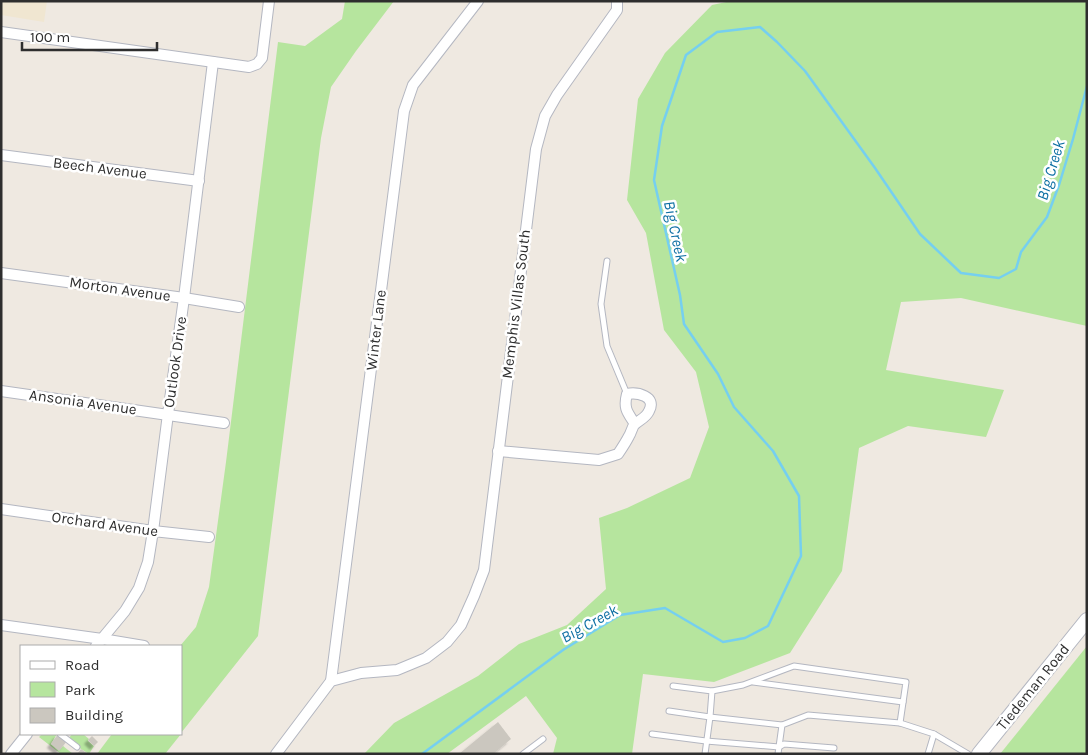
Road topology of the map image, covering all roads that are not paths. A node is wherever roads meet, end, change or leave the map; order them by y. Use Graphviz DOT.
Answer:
graph roads {
  1 [pos="269,1"];
  2 [pos="478,1"];
  3 [pos="617,1"];
  4 [pos="1,32"];
  5 [pos="213,62"];
  6 [pos="1,155"];
  7 [pos="198,181"];
  8 [pos="607,261"];
  9 [pos="1,273"];
  10 [pos="184,298"];
  11 [pos="239,307"];
  12 [pos="1,391"];
  13 [pos="627,394"];
  14 [pos="168,414"];
  15 [pos="224,423"];
  16 [pos="635,424"];
  17 [pos="498,451"];
  18 [pos="1,509"];
  19 [pos="153,531"];
  20 [pos="209,537"];
  21 [pos="1087,620"];
  22 [pos="1,625"];
  23 [pos="99,643"];
  24 [pos="129,645"];
  25 [pos="331,681"];
  26 [pos="752,681"];
  27 [pos="673,686"];
  28 [pos="712,691"];
  29 [pos="903,702"];
  30 [pos="669,712"];
  31 [pos="710,717"];
  32 [pos="900,723"];
  33 [pos="782,725"];
  34 [pos="652,734"];
  35 [pos="934,734"];
  36 [pos="26,735"];
  37 [pos="61,735"];
  38 [pos="543,739"];
  39 [pos="706,741"];
  40 [pos="77,747"];
  41 [pos="779,747"];
  42 [pos="834,748"];
  43 [pos="11,754"];
  44 [pos="276,754"];
  45 [pos="524,754"];
  46 [pos="705,754"];
  47 [pos="778,754"];
  48 [pos="928,754"];
  49 [pos="968,754"];
  50 [pos="979,754"];
  1 -- 5 [label="street"];
  2 -- 25 [label="street, Winter Lane"];
  3 -- 17 [label="street, Memphis Villas South"];
  4 -- 5 [label="street"];
  5 -- 7 [label="street, Outlook Drive"];
  6 -- 7 [label="street, Beech Avenue"];
  7 -- 10 [label="street, Outlook Drive"];
  8 -- 13 [label="lane"];
  9 -- 10 [label="street, Morton Avenue"];
  10 -- 11 [label="street, Morton Avenue"];
  10 -- 14 [label="street, Outlook Drive"];
  12 -- 14 [label="street, Ansonia Avenue"];
  13 -- 16 [label="street"];
  13 -- 16 [label="street"];
  14 -- 15 [label="street, Ansonia Avenue"];
  14 -- 19 [label="street, Outlook Drive"];
  16 -- 17 [label="street"];
  17 -- 25 [label="street, Memphis Villas South"];
  18 -- 19 [label="street, Orchard Avenue"];
  19 -- 20 [label="street, Orchard Avenue"];
  19 -- 23 [label="street, Outlook Drive"];
  21 -- 50 [label="main road, Tiedeman Road"];
  22 -- 23 [label="street"];
  23 -- 24 [label="street"];
  25 -- 44 [label="street"];
  26 -- 28 [label="lane"];
  26 -- 29 [label="lane"];
  26 -- 29 [label="lane"];
  27 -- 28 [label="lane"];
  28 -- 31 [label="lane"];
  29 -- 32 [label="lane"];
  30 -- 31 [label="lane"];
  31 -- 33 [label="lane"];
  31 -- 39 [label="lane"];
  32 -- 33 [label="lane"];
  32 -- 35 [label="lane"];
  33 -- 41 [label="lane"];
  34 -- 39 [label="lane"];
  35 -- 48 [label="lane"];
  35 -- 49 [label="lane"];
  36 -- 43 [label="street"];
  37 -- 40 [label="lane"];
  38 -- 45 [label="lane"];
  39 -- 41 [label="lane"];
  39 -- 46 [label="lane"];
  41 -- 42 [label="lane"];
  41 -- 47 [label="lane"];
}
